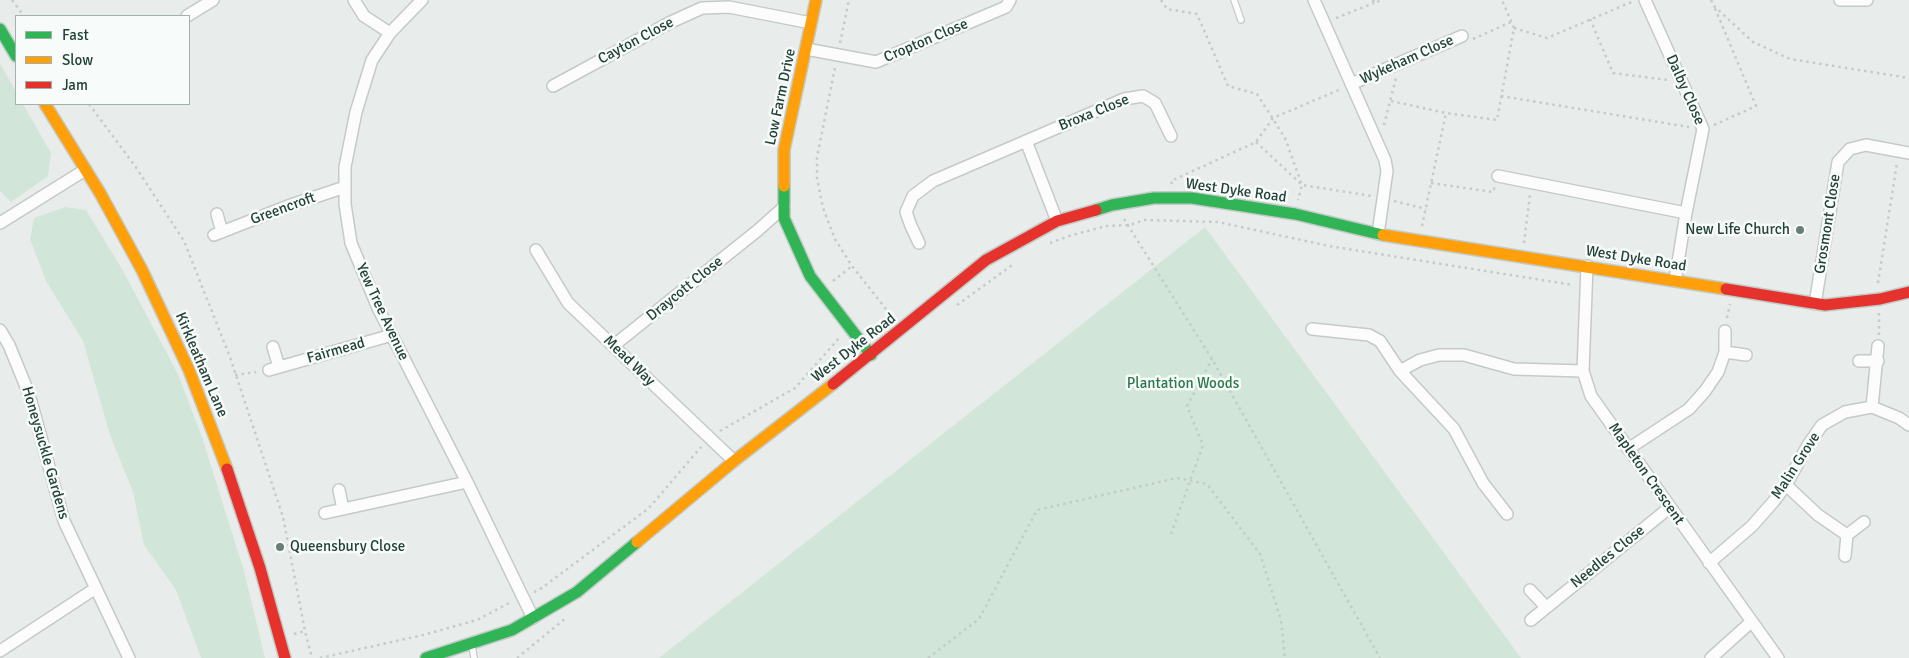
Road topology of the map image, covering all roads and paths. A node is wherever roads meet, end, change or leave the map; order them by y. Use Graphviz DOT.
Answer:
graph roads {
  1 [pos="12,0"];
  2 [pos="213,0"];
  3 [pos="354,0"];
  4 [pos="422,0"];
  5 [pos="816,0"];
  6 [pos="849,0"];
  7 [pos="1010,0"];
  8 [pos="1161,0"];
  9 [pos="1234,0"];
  10 [pos="1314,0"];
  11 [pos="1382,0"];
  12 [pos="1502,0"];
  13 [pos="1635,0"];
  14 [pos="1645,0"];
  15 [pos="1711,0"];
  16 [pos="1840,0"];
  17 [pos="1867,0"];
  18 [pos="1373,2"];
  19 [pos="1714,6"];
  20 [pos="23,15"];
  21 [pos="189,15"];
  22 [pos="1590,19"];
  23 [pos="1241,20"];
  24 [pos="1512,22"];
  25 [pos="811,23"];
  26 [pos="1325,23"];
  27 [pos="1514,28"];
  28 [pos="0,29"];
  29 [pos="390,33"];
  30 [pos="1462,36"];
  31 [pos="806,50"];
  32 [pos="15,54"];
  33 [pos="838,55"];
  34 [pos="1400,63"];
  35 [pos="1909,78"];
  36 [pos="1682,82"];
  37 [pos="1351,84"];
  38 [pos="553,86"];
  39 [pos="1501,96"];
  40 [pos="1391,101"];
  41 [pos="47,105"];
  42 [pos="90,105"];
  43 [pos="1446,113"];
  44 [pos="1273,118"];
  45 [pos="1703,129"];
  46 [pos="1171,136"];
  47 [pos="1026,141"];
  48 [pos="1256,142"];
  49 [pos="1378,143"];
  50 [pos="1904,152"];
  51 [pos="85,170"];
  52 [pos="1498,176"];
  53 [pos="1431,183"];
  54 [pos="1532,183"];
  55 [pos="1302,185"];
  56 [pos="345,187"];
  57 [pos="1176,198"];
  58 [pos="1383,198"];
  59 [pos="1112,205"];
  60 [pos="784,207"];
  61 [pos="1426,209"];
  62 [pos="1686,213"];
  63 [pos="217,214"];
  64 [pos="1295,214"];
  65 [pos="1057,221"];
  66 [pos="0,223"];
  67 [pos="1130,225"];
  68 [pos="1378,234"];
  69 [pos="1419,240"];
  70 [pos="919,243"];
  71 [pos="1045,246"];
  72 [pos="536,250"];
  73 [pos="1523,256"];
  74 [pos="1022,258"];
  75 [pos="852,266"];
  76 [pos="1587,266"];
  77 [pos="1676,281"];
  78 [pos="1587,287"];
  79 [pos="1733,290"];
  80 [pos="822,291"];
  81 [pos="1909,292"];
  82 [pos="1878,299"];
  83 [pos="1816,304"];
  84 [pos="953,308"];
  85 [pos="849,327"];
  86 [pos="902,329"];
  87 [pos="1312,329"];
  88 [pos="0,330"];
  89 [pos="1724,331"];
  90 [pos="392,335"];
  91 [pos="613,346"];
  92 [pos="1878,346"];
  93 [pos="273,347"];
  94 [pos="1725,352"];
  95 [pos="871,355"];
  96 [pos="1746,355"];
  97 [pos="1212,359"];
  98 [pos="1859,361"];
  99 [pos="1878,361"];
  100 [pos="274,368"];
  101 [pos="1400,371"];
  102 [pos="1583,371"];
  103 [pos="236,375"];
  104 [pos="1872,407"];
  105 [pos="1909,425"];
  106 [pos="709,437"];
  107 [pos="1628,449"];
  108 [pos="734,461"];
  109 [pos="1191,481"];
  110 [pos="467,482"];
  111 [pos="1786,485"];
  112 [pos="339,490"];
  113 [pos="1669,508"];
  114 [pos="343,509"];
  115 [pos="325,513"];
  116 [pos="1507,514"];
  117 [pos="1864,522"];
  118 [pos="1170,534"];
  119 [pos="1847,535"];
  120 [pos="1845,556"];
  121 [pos="1709,563"];
  122 [pos="96,588"];
  123 [pos="1530,590"];
  124 [pos="522,596"];
  125 [pos="1546,607"];
  126 [pos="569,615"];
  127 [pos="533,618"];
  128 [pos="1531,620"];
  129 [pos="1751,622"];
  130 [pos="471,644"];
  131 [pos="0,651"];
  132 [pos="129,658"];
  133 [pos="285,658"];
  134 [pos="312,658"];
  135 [pos="320,658"];
  136 [pos="426,658"];
  137 [pos="474,658"];
  138 [pos="517,658"];
  139 [pos="928,658"];
  140 [pos="1285,658"];
  141 [pos="1380,658"];
  142 [pos="1711,658"];
  143 [pos="1778,658"];
  1 -- 20 [label="path"];
  2 -- 21 [label="street"];
  3 -- 29 [label="street"];
  4 -- 29 [label="street, Yew Tree Avenue"];
  5 -- 25 [label="street, Low Farm Drive"];
  6 -- 33 [label="path"];
  7 -- 33 [label="street, Cropton Close"];
  8 -- 44 [label="path"];
  9 -- 23 [label="lane"];
  10 -- 26 [label="street, Wykeham Close"];
  11 -- 18 [label="path"];
  12 -- 24 [label="path"];
  13 -- 22 [label="path"];
  14 -- 36 [label="street, Dalby Close"];
  15 -- 19 [label="path"];
  16 -- 17 [label="street"];
  18 -- 26 [label="path"];
  19 -- 35 [label="path"];
  19 -- 45 [label="path"];
  22 -- 27 [label="path"];
  22 -- 36 [label="path"];
  24 -- 27 [label="path"];
  24 -- 30 [label="path"];
  25 -- 31 [label="street, Low Farm Drive"];
  25 -- 38 [label="street, Cayton Close"];
  26 -- 37 [label="street, Wykeham Close"];
  27 -- 39 [label="path"];
  28 -- 32 [label="street"];
  29 -- 56 [label="street, Yew Tree Avenue"];
  30 -- 34 [label="street, Wykeham Close"];
  31 -- 33 [label="street, Cropton Close"];
  31 -- 60 [label="street, Low Farm Drive"];
  33 -- 75 [label="path"];
  34 -- 37 [label="street, Wykeham Close"];
  34 -- 40 [label="path"];
  36 -- 45 [label="street, Dalby Close"];
  37 -- 44 [label="path"];
  37 -- 49 [label="street, Wykeham Close"];
  39 -- 43 [label="path"];
  39 -- 45 [label="path"];
  40 -- 43 [label="path"];
  40 -- 49 [label="path"];
  41 -- 51 [label="street, Kirkleatham Lane"];
  42 -- 103 [label="path"];
  43 -- 53 [label="path"];
  44 -- 48 [label="path"];
  44 -- 55 [label="path"];
  45 -- 62 [label="street, Dalby Close"];
  46 -- 47 [label="street, Broxa Close"];
  47 -- 65 [label="street"];
  47 -- 70 [label="street, Broxa Close"];
  48 -- 55 [label="path"];
  48 -- 57 [label="path"];
  49 -- 58 [label="street, Wykeham Close"];
  50 -- 82 [label="path"];
  50 -- 83 [label="street, Grosmont Close"];
  51 -- 66 [label="street"];
  51 -- 133 [label="street, Kirkleatham Lane"];
  52 -- 53 [label="path"];
  52 -- 54 [label="street"];
  53 -- 61 [label="path"];
  54 -- 62 [label="street"];
  54 -- 73 [label="path"];
  55 -- 58 [label="path"];
  55 -- 64 [label="path"];
  56 -- 63 [label="street, Greencroft"];
  56 -- 90 [label="street, Yew Tree Avenue"];
  57 -- 59 [label="street, West Dyke Road"];
  57 -- 64 [label="street, West Dyke Road"];
  58 -- 61 [label="path"];
  58 -- 68 [label="street, Wykeham Close"];
  59 -- 65 [label="street, West Dyke Road"];
  59 -- 67 [label="path"];
  60 -- 80 [label="street, Low Farm Drive"];
  60 -- 91 [label="street, Draycott Close"];
  61 -- 69 [label="path"];
  62 -- 77 [label="street, Dalby Close"];
  64 -- 68 [label="street, West Dyke Road"];
  65 -- 86 [label="street, West Dyke Road"];
  67 -- 71 [label="path"];
  67 -- 78 [label="path"];
  67 -- 97 [label="path"];
  68 -- 69 [label="street, West Dyke Road"];
  69 -- 73 [label="street, West Dyke Road"];
  72 -- 91 [label="street, Mead Way"];
  73 -- 76 [label="street, West Dyke Road"];
  74 -- 84 [label="path"];
  75 -- 80 [label="path"];
  75 -- 86 [label="path"];
  76 -- 77 [label="street, West Dyke Road"];
  76 -- 78 [label="street, Mapleton Crescent"];
  77 -- 79 [label="street, West Dyke Road"];
  78 -- 102 [label="street, Mapleton Crescent"];
  79 -- 83 [label="street, West Dyke Road"];
  79 -- 89 [label="path"];
  80 -- 85 [label="street, Low Farm Drive"];
  81 -- 82 [label="street, West Dyke Road"];
  82 -- 83 [label="street, West Dyke Road"];
  82 -- 92 [label="path"];
  85 -- 95 [label="street, Low Farm Drive"];
  85 -- 106 [label="path"];
  86 -- 95 [label="street, West Dyke Road"];
  87 -- 101 [label="street"];
  88 -- 122 [label="street, Honeysuckle Gardens"];
  89 -- 94 [label="street"];
  90 -- 100 [label="street, Fairmead"];
  90 -- 110 [label="street, Yew Tree Avenue"];
  91 -- 106 [label="street, Mead Way"];
  92 -- 99 [label="street"];
  93 -- 100 [label="street"];
  94 -- 96 [label="street"];
  94 -- 107 [label="street"];
  95 -- 108 [label="street, West Dyke Road"];
  97 -- 109 [label="path"];
  97 -- 141 [label="path"];
  98 -- 99 [label="street"];
  99 -- 104 [label="street"];
  100 -- 103 [label="path"];
  101 -- 102 [label="street"];
  101 -- 116 [label="street"];
  102 -- 107 [label="street, Mapleton Crescent"];
  103 -- 134 [label="path"];
  104 -- 105 [label="street"];
  104 -- 111 [label="street, Malin Grove"];
  106 -- 108 [label="street, Mead Way"];
  106 -- 124 [label="path"];
  107 -- 113 [label="street, Mapleton Crescent"];
  108 -- 127 [label="street, West Dyke Road"];
  109 -- 118 [label="path"];
  109 -- 139 [label="path"];
  109 -- 140 [label="path"];
  110 -- 114 [label="street"];
  110 -- 124 [label="street, Yew Tree Avenue"];
  111 -- 119 [label="street"];
  111 -- 121 [label="street, Malin Grove"];
  112 -- 114 [label="street"];
  113 -- 121 [label="street, Mapleton Crescent"];
  113 -- 125 [label="street, Needles Close"];
  114 -- 115 [label="street"];
  117 -- 119 [label="street"];
  119 -- 120 [label="street"];
  121 -- 129 [label="street, Mapleton Crescent"];
  122 -- 131 [label="street"];
  122 -- 132 [label="street, Honeysuckle Gardens"];
  123 -- 125 [label="street"];
  124 -- 127 [label="street, Yew Tree Avenue"];
  124 -- 135 [label="path"];
  125 -- 128 [label="street, Needles Close"];
  126 -- 138 [label="path"];
  127 -- 130 [label="street, West Dyke Road"];
  129 -- 142 [label="street"];
  129 -- 143 [label="street, Mapleton Crescent"];
  130 -- 136 [label="street, West Dyke Road"];
  130 -- 137 [label="lane"];
}
